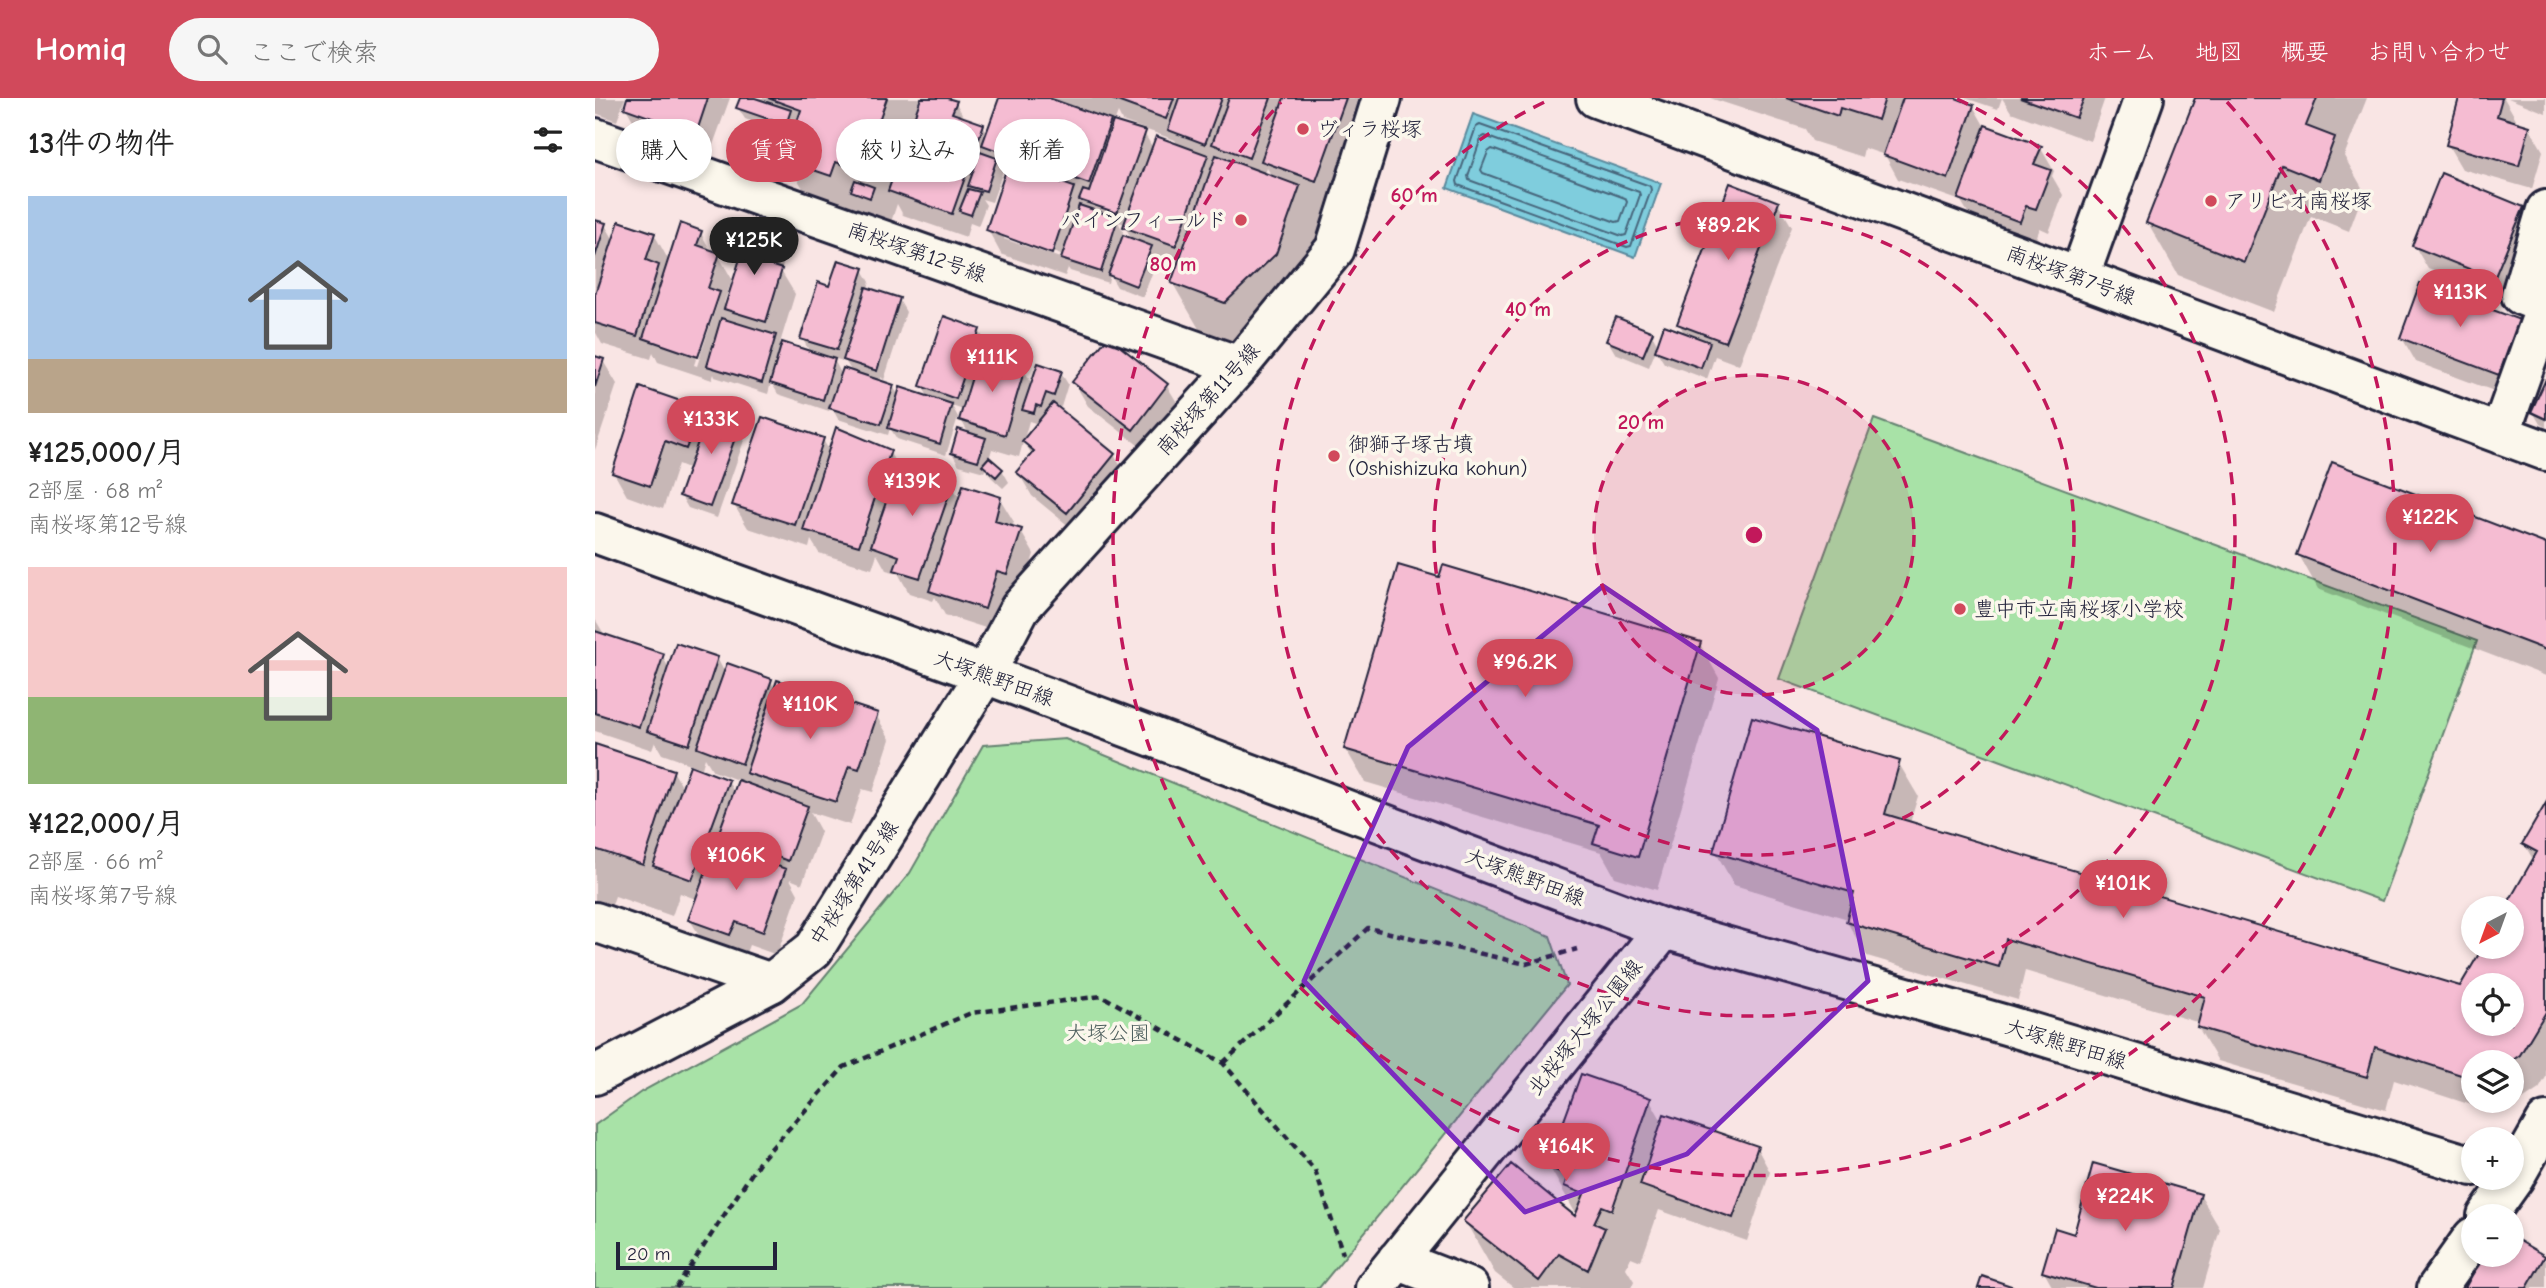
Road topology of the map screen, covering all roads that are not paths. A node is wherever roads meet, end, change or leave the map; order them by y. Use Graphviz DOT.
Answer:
graph roads {
  1 [pos="1382,98"];
  2 [pos="1596,98"];
  3 [pos="2144,98"];
  4 [pos="595,138"];
  5 [pos="2546,210"];
  6 [pos="2079,278"];
  7 [pos="2546,305"];
  8 [pos="1239,366"];
  9 [pos="2500,434"];
  10 [pos="2546,451"];
  11 [pos="595,533"];
  12 [pos="985,674"];
  13 [pos="595,922"];
  14 [pos="1664,929"];
  15 [pos="771,983"];
  16 [pos="595,1075"];
  17 [pos="2546,1122"];
  18 [pos="2461,1162"];
  19 [pos="2524,1181"];
  20 [pos="2514,1190"];
  21 [pos="2500,1204"];
  22 [pos="2461,1254"];
  23 [pos="1386,1274"];
  24 [pos="1469,1288"];
  25 [pos="2437,1288"];
  1 -- 8 [label="street, 南桜塚第11号線"];
  2 -- 6 [label="street, 南桜塚第7号線"];
  3 -- 6 [label="street"];
  4 -- 8 [label="street, 南桜塚第12号線"];
  5 -- 7 [label="street"];
  6 -- 9 [label="street, 南桜塚第7号線"];
  7 -- 9 [label="street"];
  8 -- 12 [label="street, 南桜塚第11号線"];
  9 -- 10 [label="street, 南桜塚第7号線"];
  11 -- 12 [label="street, 大塚熊野田線"];
  12 -- 14 [label="street, 大塚熊野田線"];
  12 -- 15 [label="street, 中桜塚第41号線"];
  13 -- 15 [label="street"];
  14 -- 18 [label="street, 大塚熊野田線"];
  14 -- 23 [label="street, 北桜塚大塚公園線"];
  15 -- 16 [label="street, 中桜塚第41号線"];
  17 -- 19 [label="street"];
  20 -- 21 [label="street"];
  22 -- 25 [label="street"];
  23 -- 24 [label="street"];
}
